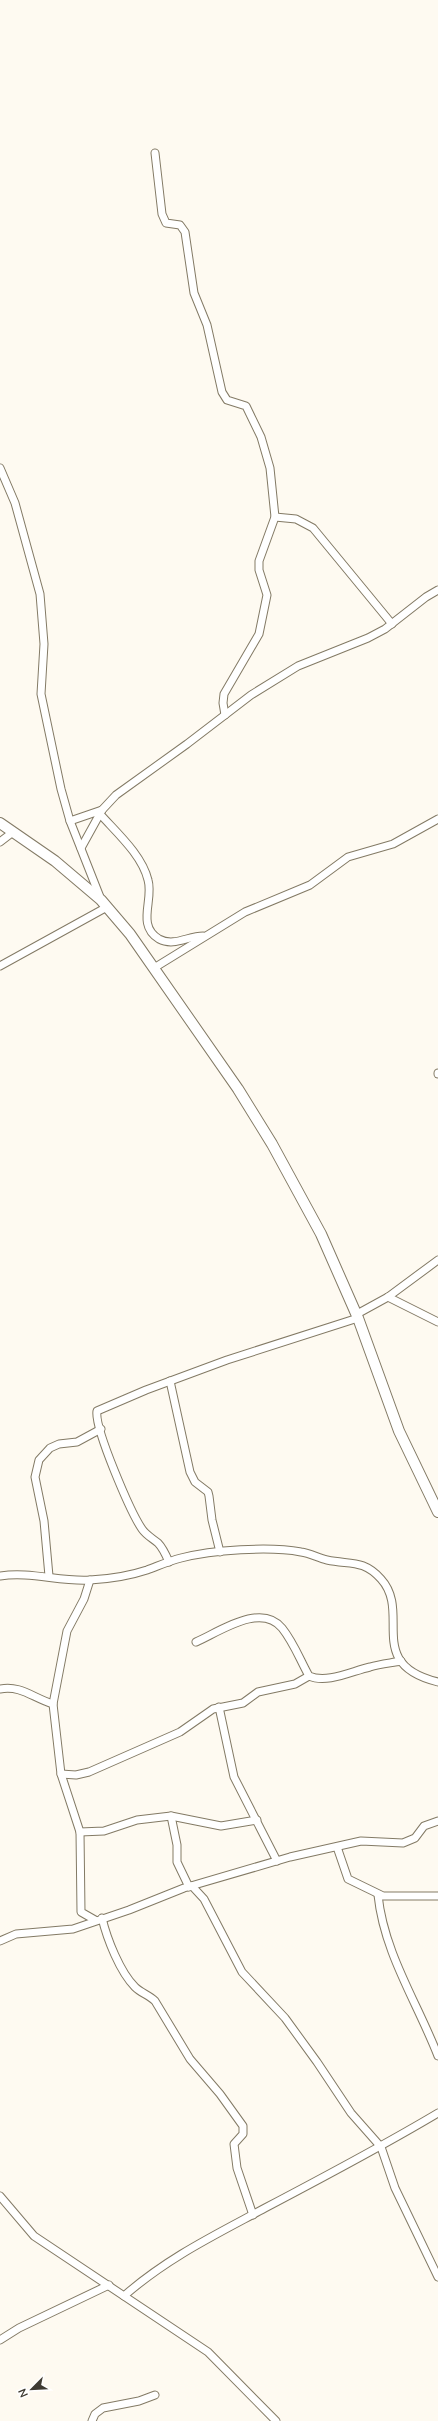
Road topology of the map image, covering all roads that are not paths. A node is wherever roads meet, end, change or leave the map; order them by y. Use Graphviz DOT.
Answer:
graph roads {
  1 [pos="155,153"];
  2 [pos="0,468"];
  3 [pos="275,518"];
  4 [pos="438,590"];
  5 [pos="392,624"];
  6 [pos="225,715"];
  7 [pos="101,812"];
  8 [pos="438,819"];
  9 [pos="70,821"];
  10 [pos="0,823"];
  11 [pos="13,832"];
  12 [pos="0,842"];
  13 [pos="81,848"];
  14 [pos="104,903"];
  15 [pos="204,936"];
  16 [pos="0,966"];
  17 [pos="154,968"];
  18 [pos="438,1260"];
  19 [pos="388,1297"];
  20 [pos="358,1316"];
  21 [pos="438,1322"];
  22 [pos="170,1381"];
  23 [pos="101,1429"];
  24 [pos="438,1512"];
  25 [pos="220,1552"];
  26 [pos="169,1562"];
  27 [pos="0,1576"];
  28 [pos="49,1576"];
  29 [pos="90,1580"];
  30 [pos="196,1642"];
  31 [pos="401,1661"];
  32 [pos="309,1676"];
  33 [pos="438,1682"];
  34 [pos="0,1689"];
  35 [pos="52,1704"];
  36 [pos="219,1707"];
  37 [pos="61,1774"];
  38 [pos="171,1816"];
  39 [pos="256,1820"];
  40 [pos="438,1821"];
  41 [pos="80,1832"];
  42 [pos="337,1847"];
  43 [pos="277,1861"];
  44 [pos="190,1886"];
  45 [pos="378,1895"];
  46 [pos="438,1896"];
  47 [pos="98,1919"];
  48 [pos="0,1941"];
  49 [pos="438,2056"];
  50 [pos="438,2113"];
  51 [pos="381,2147"];
  52 [pos="0,2196"];
  53 [pos="253,2215"];
  54 [pos="438,2277"];
  55 [pos="109,2285"];
  56 [pos="124,2296"];
  57 [pos="0,2340"];
  58 [pos="155,2395"];
  59 [pos="92,2421"];
  60 [pos="275,2421"];
  1 -- 3 [label="street"];
  2 -- 9 [label="street"];
  3 -- 5 [label="street"];
  3 -- 6 [label="street"];
  4 -- 5 [label="street"];
  5 -- 6 [label="street"];
  6 -- 7 [label="street"];
  7 -- 9 [label="street"];
  7 -- 13 [label="street"];
  7 -- 15 [label="street"];
  8 -- 15 [label="street"];
  9 -- 13 [label="street"];
  10 -- 11 [label="street"];
  11 -- 12 [label="street"];
  11 -- 14 [label="street"];
  13 -- 14 [label="street"];
  14 -- 16 [label="street"];
  14 -- 17 [label="street"];
  15 -- 17 [label="street"];
  17 -- 20 [label="street"];
  18 -- 19 [label="street"];
  19 -- 20 [label="street"];
  19 -- 21 [label="street"];
  20 -- 22 [label="street"];
  20 -- 24 [label="street"];
  22 -- 23 [label="street"];
  22 -- 25 [label="street"];
  23 -- 26 [label="street"];
  23 -- 28 [label="street"];
  25 -- 26 [label="street"];
  25 -- 31 [label="street"];
  26 -- 29 [label="street"];
  27 -- 28 [label="street"];
  28 -- 29 [label="street"];
  29 -- 35 [label="street"];
  30 -- 32 [label="street"];
  31 -- 32 [label="street"];
  31 -- 33 [label="street"];
  32 -- 36 [label="street"];
  34 -- 35 [label="street"];
  35 -- 37 [label="street"];
  36 -- 37 [label="street"];
  36 -- 39 [label="street"];
  37 -- 41 [label="street"];
  38 -- 39 [label="street"];
  38 -- 41 [label="street"];
  38 -- 44 [label="street"];
  39 -- 43 [label="street"];
  40 -- 42 [label="street"];
  41 -- 47 [label="street"];
  42 -- 43 [label="street"];
  42 -- 45 [label="street"];
  43 -- 44 [label="street"];
  44 -- 47 [label="street"];
  44 -- 51 [label="street"];
  45 -- 46 [label="street"];
  45 -- 49 [label="street"];
  47 -- 48 [label="street"];
  47 -- 53 [label="street"];
  50 -- 51 [label="street"];
  51 -- 53 [label="street"];
  51 -- 54 [label="street"];
  52 -- 55 [label="street"];
  53 -- 56 [label="street"];
  55 -- 56 [label="street"];
  55 -- 57 [label="street"];
  56 -- 60 [label="street"];
  58 -- 59 [label="street"];
}
